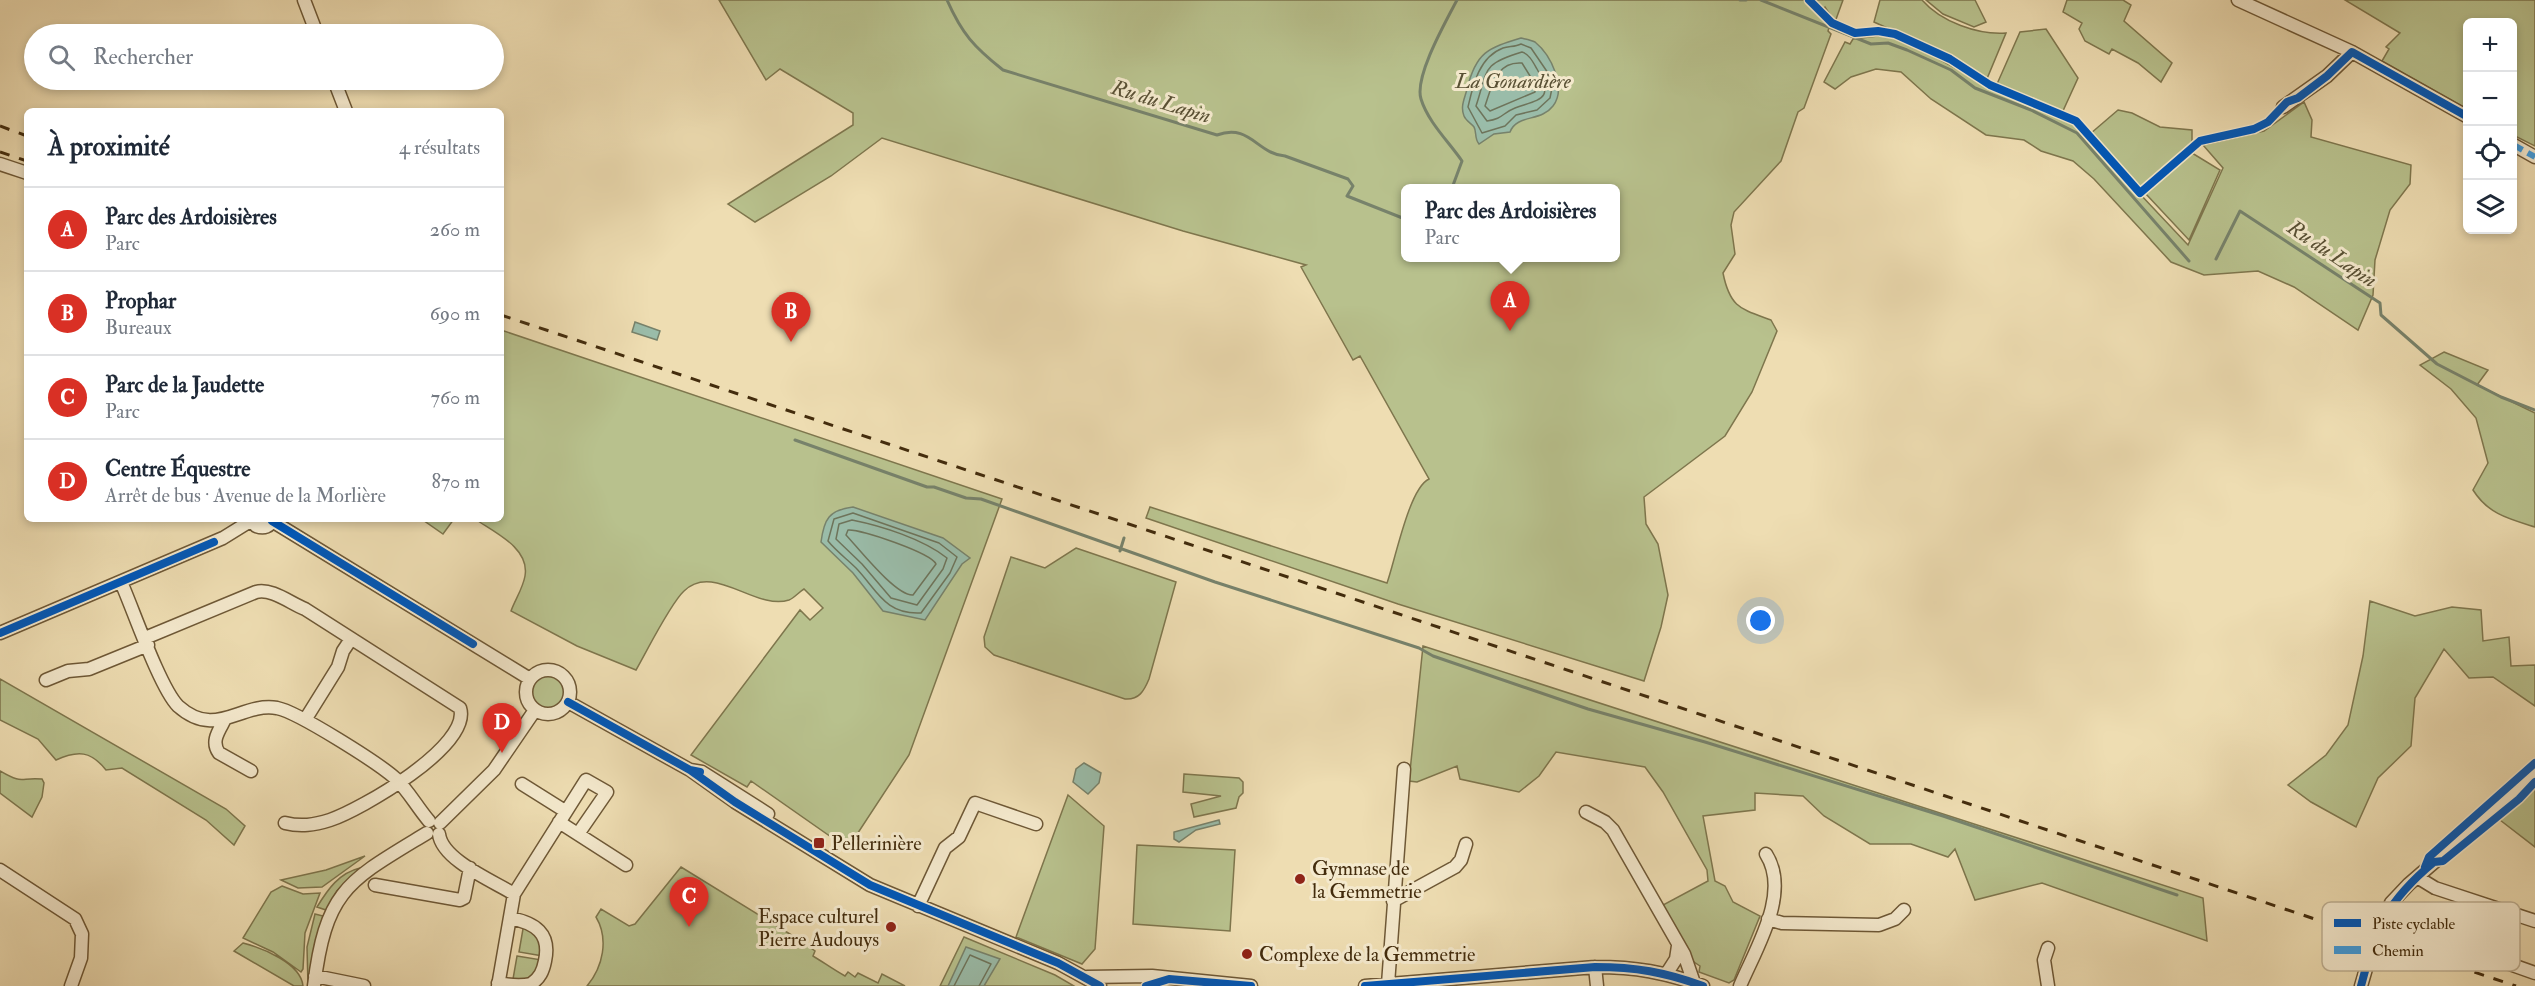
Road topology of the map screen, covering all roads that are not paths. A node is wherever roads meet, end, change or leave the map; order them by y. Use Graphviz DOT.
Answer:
graph roads {
  1 [pos="304,0"];
  2 [pos="2238,0"];
  3 [pos="313,24"];
  4 [pos="2352,52"];
  5 [pos="338,90"];
  6 [pos="2283,107"];
  7 [pos="345,108"];
  8 [pos="2463,114"];
  9 [pos="2517,147"];
  10 [pos="2535,157"];
  11 [pos="0,165"];
  12 [pos="24,172"];
  13 [pos="249,522"];
  14 [pos="254,522"];
  15 [pos="271,522"];
  16 [pos="276,522"];
  17 [pos="121,582"];
  18 [pos="0,633"];
  19 [pos="351,639"];
  20 [pos="146,641"];
  21 [pos="530,679"];
  22 [pos="46,680"];
  23 [pos="568,702"];
  24 [pos="535,710"];
  25 [pos="305,720"];
  26 [pos="224,721"];
  27 [pos="1404,769"];
  28 [pos="251,771"];
  29 [pos="2535,775"];
  30 [pos="401,784"];
  31 [pos="522,784"];
  32 [pos="1586,812"];
  33 [pos="562,817"];
  34 [pos="285,823"];
  35 [pos="1036,824"];
  36 [pos="433,828"];
  37 [pos="578,834"];
  38 [pos="1466,844"];
  39 [pos="1766,854"];
  40 [pos="626,865"];
  41 [pos="470,868"];
  42 [pos="0,870"];
  43 [pos="2417,877"];
  44 [pos="375,885"];
  45 [pos="514,894"];
  46 [pos="1393,902"];
  47 [pos="2392,902"];
  48 [pos="2477,902"];
  49 [pos="918,906"];
  50 [pos="1904,910"];
  51 [pos="2520,916"];
  52 [pos="510,918"];
  53 [pos="1768,919"];
  54 [pos="2535,921"];
  55 [pos="1678,946"];
  56 [pos="2048,948"];
  57 [pos="1595,967"];
  58 [pos="2520,968"];
  59 [pos="2366,971"];
  60 [pos="1667,973"];
  61 [pos="2535,973"];
  62 [pos="1086,977"];
  63 [pos="1134,977"];
  64 [pos="1169,979"];
  65 [pos="315,981"];
  66 [pos="498,984"];
  67 [pos="1388,984"];
  68 [pos="1698,985"];
  69 [pos="71,986"];
  70 [pos="364,986"];
  71 [pos="1100,986"];
  72 [pos="1124,986"];
  73 [pos="1146,986"];
  74 [pos="1251,986"];
  75 [pos="1365,986"];
  76 [pos="1372,986"];
  77 [pos="1597,986"];
  78 [pos="1740,986"];
  79 [pos="2048,986"];
  80 [pos="2361,986"];
  1 -- 3 [label="street"];
  2 -- 4 [label="street"];
  4 -- 6 [label="street"];
  4 -- 8 [label="street"];
  5 -- 7 [label="street"];
  9 -- 10 [label="street"];
  11 -- 12 [label="street"];
  13 -- 17 [label="street"];
  14 -- 15 [label="street"];
  16 -- 21 [label="street"];
  17 -- 18 [label="street"];
  17 -- 20 [label="street"];
  19 -- 20 [label="street"];
  19 -- 25 [label="street"];
  19 -- 30 [label="street"];
  20 -- 22 [label="street"];
  20 -- 26 [label="street"];
  21 -- 23 [label="street"];
  21 -- 24 [label="street"];
  23 -- 24 [label="street"];
  23 -- 49 [label="street"];
  24 -- 36 [label="street"];
  25 -- 26 [label="street"];
  25 -- 30 [label="street"];
  26 -- 28 [label="street"];
  27 -- 46 [label="street"];
  29 -- 43 [label="street"];
  30 -- 34 [label="street"];
  30 -- 36 [label="street"];
  31 -- 33 [label="street"];
  32 -- 55 [label="street"];
  33 -- 37 [label="street"];
  33 -- 37 [label="street"];
  33 -- 45 [label="street"];
  35 -- 49 [label="street"];
  36 -- 41 [label="street"];
  36 -- 65 [label="street"];
  37 -- 40 [label="street"];
  38 -- 46 [label="street"];
  39 -- 53 [label="street"];
  41 -- 44 [label="street"];
  41 -- 45 [label="street"];
  42 -- 69 [label="street"];
  43 -- 47 [label="street, bridge"];
  43 -- 48 [label="street"];
  45 -- 52 [label="street"];
  46 -- 67 [label="street"];
  49 -- 62 [label="street"];
  50 -- 53 [label="street"];
  51 -- 54 [label="street"];
  52 -- 66 [label="street"];
  52 -- 66 [label="street"];
  53 -- 78 [label="street"];
  55 -- 60 [label="street"];
  55 -- 68 [label="street"];
  56 -- 79 [label="street"];
  57 -- 60 [label="street"];
  57 -- 67 [label="street"];
  57 -- 77 [label="street"];
  58 -- 61 [label="street"];
  59 -- 80 [label="street, bridge"];
  60 -- 68 [label="street"];
  62 -- 63 [label="street"];
  62 -- 71 [label="street"];
  63 -- 64 [label="street"];
  63 -- 72 [label="street"];
  64 -- 73 [label="street"];
  64 -- 74 [label="street"];
  65 -- 70 [label="street"];
  67 -- 76 [label="street"];
  75 -- 76 [label="street"];
}
